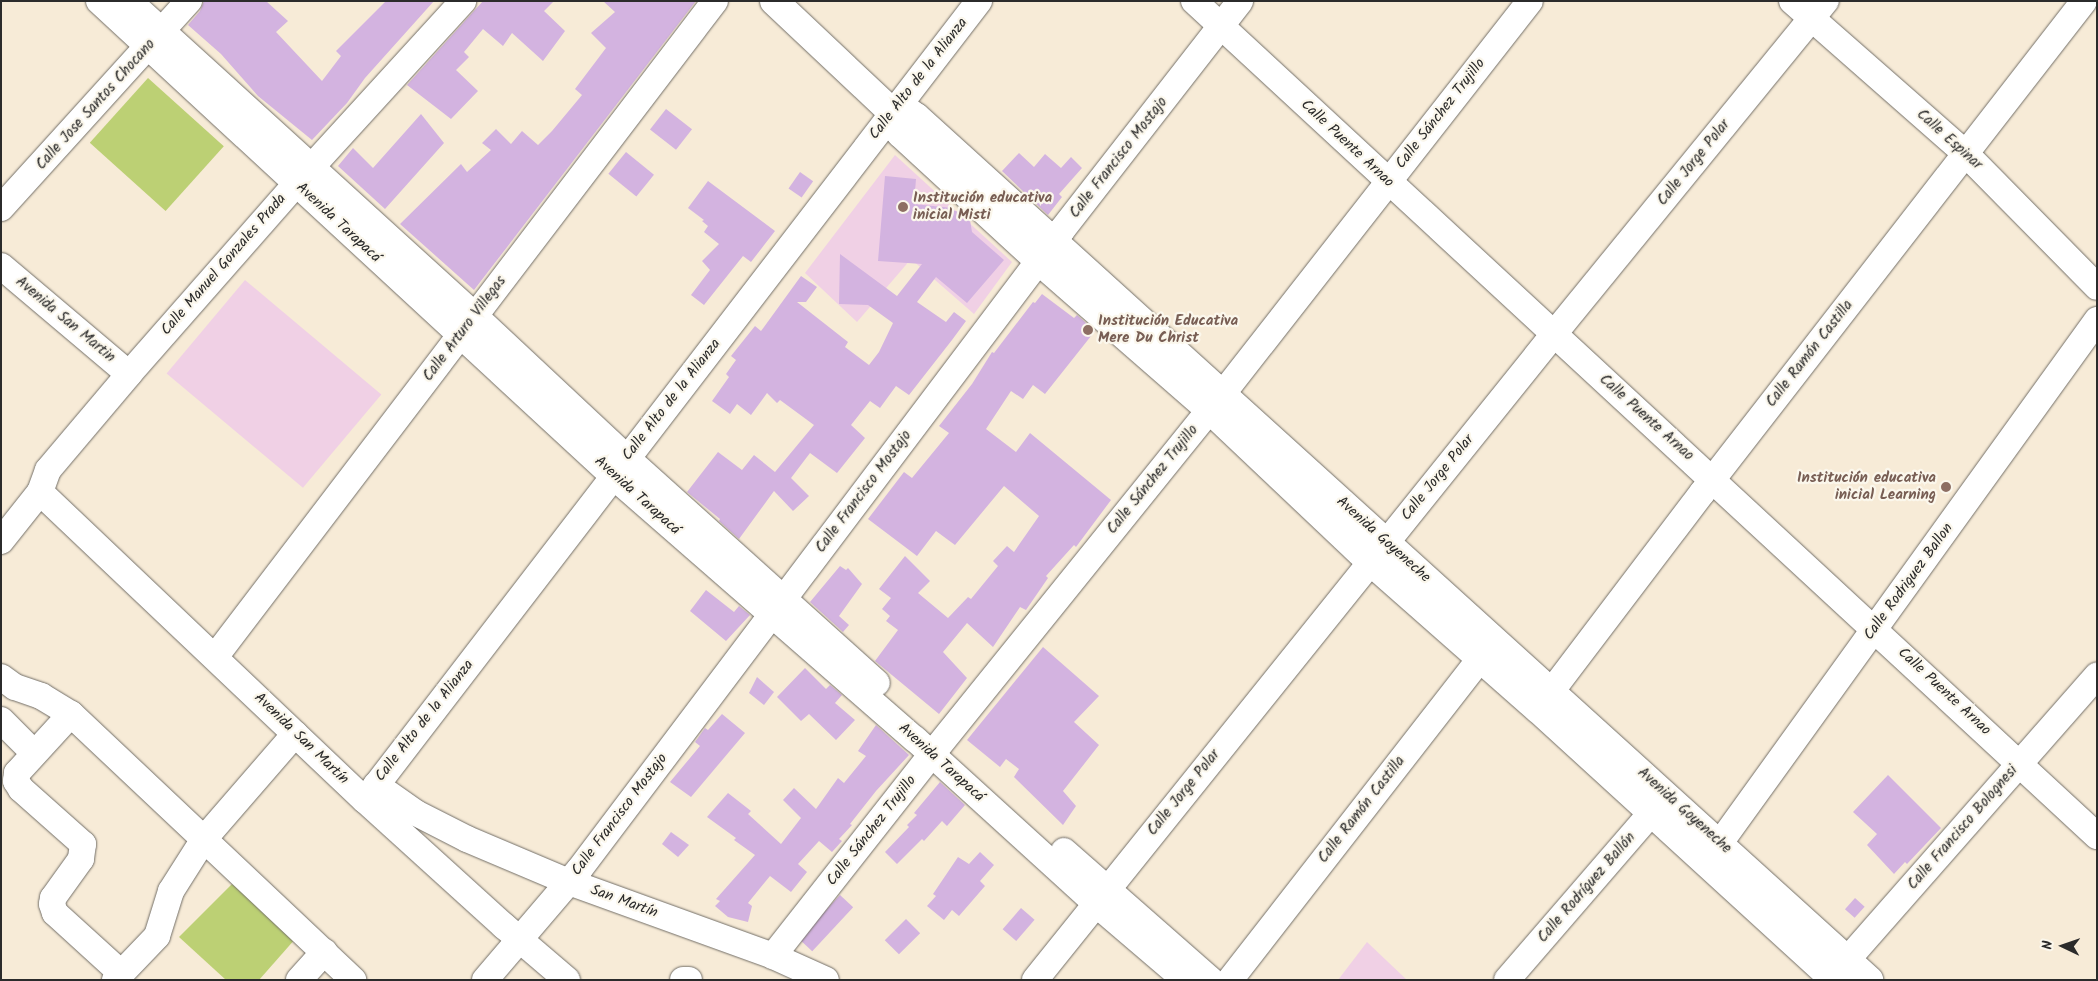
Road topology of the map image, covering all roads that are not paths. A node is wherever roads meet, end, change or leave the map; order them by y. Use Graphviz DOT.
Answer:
graph roads {
  1 [pos="99,1"];
  2 [pos="129,1"];
  3 [pos="189,1"];
  4 [pos="464,1"];
  5 [pos="716,1"];
  6 [pos="774,1"];
  7 [pos="979,1"];
  8 [pos="1194,1"];
  9 [pos="1240,1"];
  10 [pos="1530,1"];
  11 [pos="1792,1"];
  12 [pos="2084,1"];
  13 [pos="1819,10"];
  14 [pos="1222,26"];
  15 [pos="155,40"];
  16 [pos="893,113"];
  17 [pos="1965,153"];
  18 [pos="304,176"];
  19 [pos="1387,182"];
  20 [pos="1,208"];
  21 [pos="1046,251"];
  22 [pos="1,266"];
  23 [pos="2097,287"];
  24 [pos="2097,320"];
  25 [pos="468,326"];
  26 [pos="1554,334"];
  27 [pos="128,374"];
  28 [pos="1216,402"];
  29 [pos="620,467"];
  30 [pos="1713,479"];
  31 [pos="40,492"];
  32 [pos="1,541"];
  33 [pos="1379,552"];
  34 [pos="778,607"];
  35 [pos="1875,629"];
  36 [pos="1487,650"];
  37 [pos="215,657"];
  38 [pos="2097,676"];
  39 [pos="6,690"];
  40 [pos="1545,700"];
  41 [pos="71,714"];
  42 [pos="1,720"];
  43 [pos="296,734"];
  44 [pos="937,748"];
  45 [pos="34,753"];
  46 [pos="2020,763"];
  47 [pos="370,792"];
  48 [pos="1659,804"];
  49 [pos="2097,836"];
  50 [pos="204,839"];
  51 [pos="1720,842"];
  52 [pos="569,882"];
  53 [pos="1101,896"];
  54 [pos="520,940"];
  55 [pos="324,952"];
  56 [pos="774,956"];
  57 [pos="1836,974"];
  58 [pos="118,977"];
  59 [pos="299,980"];
  60 [pos="352,980"];
  61 [pos="484,980"];
  62 [pos="567,980"];
  63 [pos="683,980"];
  64 [pos="689,980"];
  65 [pos="826,980"];
  66 [pos="1035,980"];
  67 [pos="1185,980"];
  68 [pos="1211,980"];
  69 [pos="1230,980"];
  70 [pos="1507,980"];
  71 [pos="1870,980"];
  1 -- 15 [label="street, Avenida Tarapacá"];
  2 -- 15 [label="street, Avenida Tarapacá"];
  3 -- 15 [label="street, Calle Jose Santos Chocano"];
  4 -- 18 [label="street, Calle Manuel Gonzales Prada"];
  5 -- 25 [label="street, Calle Arturo Villegas"];
  6 -- 16 [label="main road, Avenida Goyeneche"];
  7 -- 16 [label="street, Calle Alto de la Alianza"];
  8 -- 14 [label="street, Calle Puente Arnao"];
  9 -- 14 [label="street, Calle Francisco Mostajo"];
  10 -- 19 [label="street, Calle Sánchez Trujillo"];
  11 -- 13 [label="street, Calle Espinar"];
  12 -- 17 [label="street, Calle Ramón Castilla"];
  13 -- 17 [label="street, Calle Espinar"];
  13 -- 26 [label="street, Calle Jorge Polar"];
  14 -- 19 [label="street, Calle Puente Arnao"];
  14 -- 21 [label="street, Calle Francisco Mostajo"];
  15 -- 18 [label="street, Avenida Tarapacá"];
  15 -- 20 [label="street, Calle Jose Santos Chocano"];
  16 -- 21 [label="main road, Avenida Goyeneche"];
  16 -- 29 [label="street, Calle Alto de la Alianza"];
  17 -- 23 [label="street, Calle Espinar"];
  17 -- 30 [label="street, Calle Ramón Castilla"];
  18 -- 25 [label="street, Avenida Tarapacá"];
  18 -- 27 [label="street, Calle Manuel Gonzales Prada"];
  19 -- 26 [label="street, Calle Puente Arnao"];
  19 -- 28 [label="street, Calle Sánchez Trujillo"];
  21 -- 28 [label="main road, Avenida Goyeneche"];
  21 -- 34 [label="street, Calle Francisco Mostajo"];
  22 -- 27 [label="street, Avenida San Martin"];
  24 -- 35 [label="street, Calle Rodriguez Ballon"];
  25 -- 29 [label="street, Avenida Tarapacá"];
  25 -- 37 [label="street, Calle Arturo Villegas"];
  26 -- 30 [label="street, Calle Puente Arnao"];
  26 -- 33 [label="street, Calle Jorge Polar"];
  27 -- 31 [label="street, Calle Manuel Gonzales Prada"];
  28 -- 33 [label="main road, Avenida Goyeneche"];
  28 -- 44 [label="street, Calle Sánchez Trujillo"];
  29 -- 34 [label="street, Avenida Tarapacá"];
  29 -- 47 [label="street, Calle Alto de la Alianza"];
  30 -- 35 [label="street, Calle Puente Arnao"];
  30 -- 40 [label="street, Calle Ramón Castilla"];
  31 -- 32 [label="street, Calle Manuel Gonzales Prada"];
  31 -- 37 [label="street, Avenida San Martín"];
  33 -- 36 [label="main road, Avenida Goyeneche"];
  33 -- 53 [label="street, Calle Jorge Polar"];
  34 -- 44 [label="street, Avenida Tarapacá"];
  34 -- 52 [label="street, Calle Francisco Mostajo"];
  35 -- 46 [label="street, Calle Puente Arnao"];
  35 -- 51 [label="street, Calle Rodriguez Ballon"];
  36 -- 40 [label="main road, Avenida Goyeneche"];
  36 -- 69 [label="street, Calle Ramón Castilla"];
  37 -- 43 [label="street, Avenida San Martín"];
  38 -- 46 [label="street, Calle Francisco Bolognesi"];
  39 -- 41 [label="street"];
  40 -- 48 [label="main road, Avenida Goyeneche"];
  41 -- 45 [label="street"];
  41 -- 50 [label="street"];
  42 -- 45 [label="street"];
  43 -- 47 [label="street, Avenida San Martín"];
  43 -- 50 [label="street"];
  44 -- 53 [label="street, Avenida Tarapacá"];
  44 -- 56 [label="street, Calle Sánchez Trujillo"];
  45 -- 58 [label="street"];
  46 -- 49 [label="street, Calle Puente Arnao"];
  46 -- 57 [label="street, Calle Francisco Bolognesi"];
  47 -- 52 [label="street, San Martín"];
  47 -- 54 [label="street, Avenida San Martín"];
  48 -- 51 [label="main road, Avenida Goyeneche"];
  48 -- 57 [label="main road, Avenida Goyeneche"];
  48 -- 70 [label="street, Calle Rodríguez Ballón"];
  50 -- 55 [label="street"];
  50 -- 58 [label="street"];
  51 -- 57 [label="main road, Avenida Goyeneche"];
  52 -- 54 [label="street, Calle Francisco Mostajo"];
  52 -- 56 [label="street, San Martín"];
  53 -- 66 [label="street, Calle Jorge Polar"];
  53 -- 67 [label="street, Avenida Tarapacá"];
  53 -- 68 [label="street, Avenida Tarapacá"];
  54 -- 61 [label="street, Calle Francisco Mostajo"];
  54 -- 62 [label="street, Avenida San Martín"];
  55 -- 59 [label="street"];
  55 -- 60 [label="street"];
  56 -- 65 [label="street, San Martín"];
  57 -- 71 [label="main road, Avenida Goyeneche"];
  63 -- 64 [label="street"];
}
